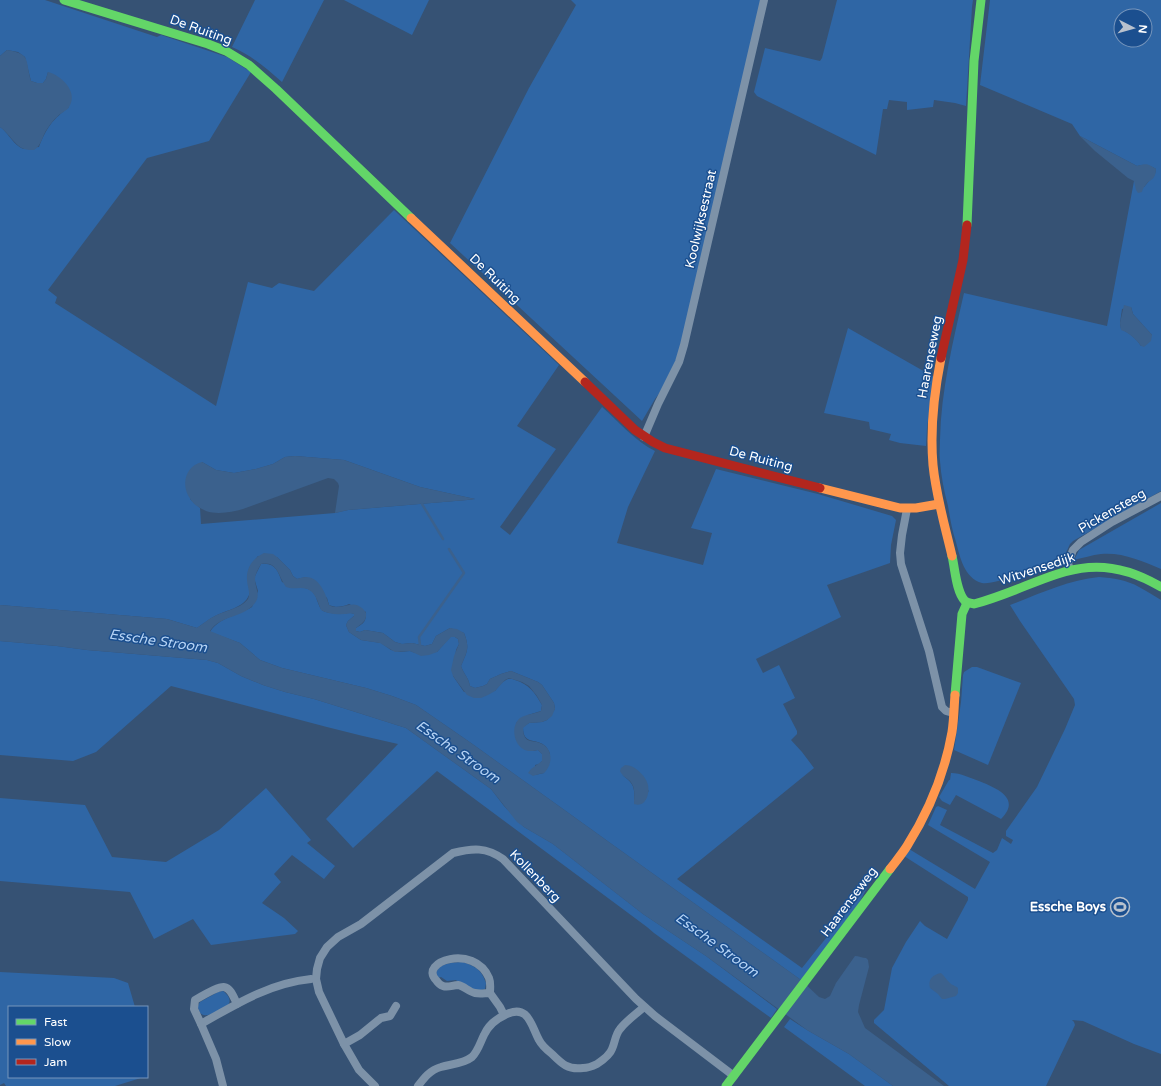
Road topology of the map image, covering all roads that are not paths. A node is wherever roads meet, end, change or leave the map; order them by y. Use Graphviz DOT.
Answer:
graph roads {
  1 [pos="64,0"];
  2 [pos="764,0"];
  3 [pos="981,0"];
  4 [pos="644,437"];
  5 [pos="1161,496"];
  6 [pos="939,504"];
  7 [pos="907,509"];
  8 [pos="1070,570"];
  9 [pos="1161,587"];
  10 [pos="967,603"];
  11 [pos="953,714"];
  12 [pos="311,979"];
  13 [pos="490,993"];
  14 [pos="237,1004"];
  15 [pos="396,1006"];
  16 [pos="644,1007"];
  17 [pos="504,1015"];
  18 [pos="201,1024"];
  19 [pos="344,1044"];
  20 [pos="734,1076"];
  21 [pos="223,1086"];
  22 [pos="374,1086"];
  23 [pos="418,1086"];
  24 [pos="726,1086"];
  1 -- 4 [label="street, De Ruiting"];
  2 -- 4 [label="street, Koolwijksestraat"];
  3 -- 6 [label="street, Haarenseweg"];
  4 -- 7 [label="street, De Ruiting"];
  5 -- 8 [label="street, Pickensteeg"];
  6 -- 7 [label="street, De Ruiting"];
  6 -- 10 [label="street, Haarenseweg"];
  7 -- 11 [label="street"];
  8 -- 9 [label="street, Witvensedijk"];
  8 -- 10 [label="street, Witvensedijk"];
  10 -- 11 [label="street, Haarenseweg"];
  11 -- 20 [label="street, Haarenseweg"];
  12 -- 14 [label="street"];
  13 -- 13 [label="street"];
  13 -- 17 [label="street"];
  14 -- 18 [label="street"];
  14 -- 18 [label="street"];
  15 -- 19 [label="street"];
  16 -- 17 [label="street"];
  16 -- 19 [label="street, Kollenberg"];
  16 -- 20 [label="street, Kollenberg"];
  17 -- 23 [label="street"];
  18 -- 21 [label="street"];
  19 -- 22 [label="street, Kollenberg"];
  20 -- 24 [label="street, Haarenseweg"];
}
